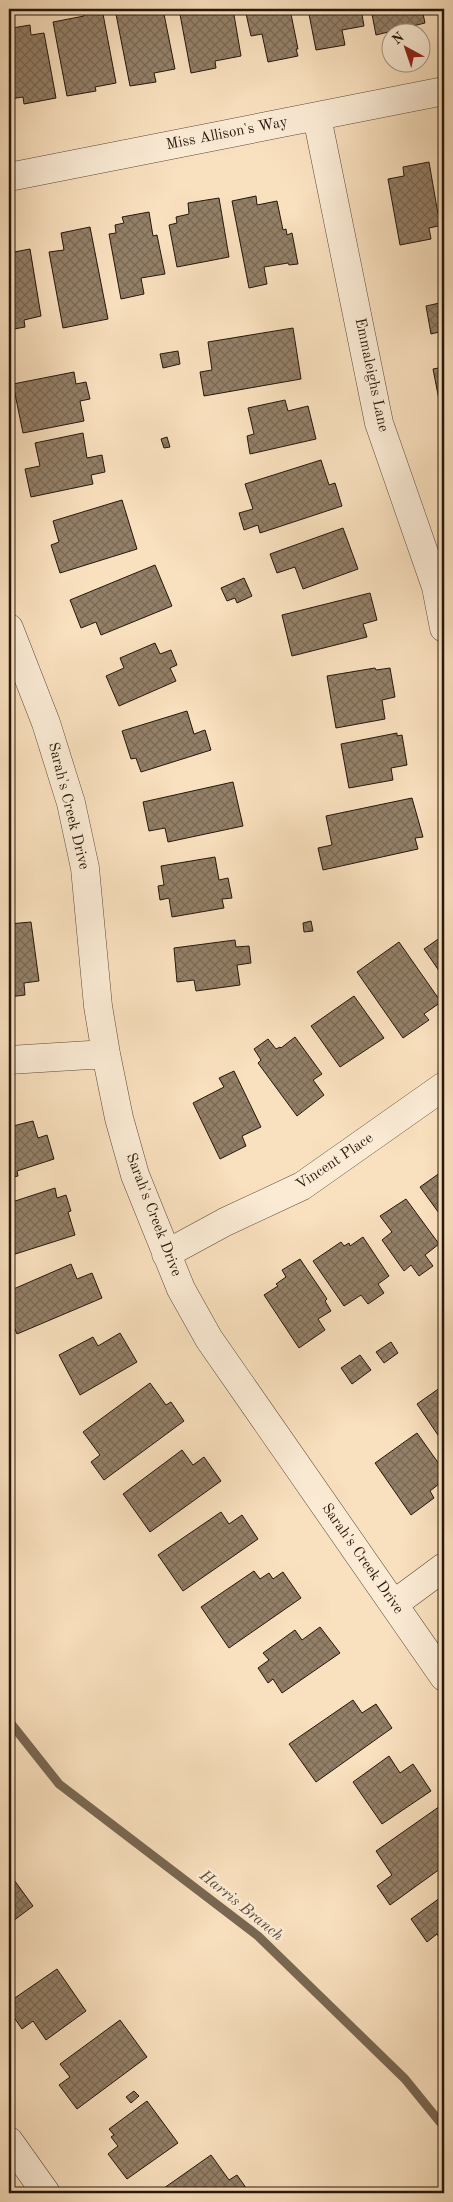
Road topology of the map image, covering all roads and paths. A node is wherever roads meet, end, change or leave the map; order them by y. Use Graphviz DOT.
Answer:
graph roads {
  1 [pos="444,91"];
  2 [pos="317,117"];
  3 [pos="9,177"];
  4 [pos="9,628"];
  5 [pos="444,628"];
  6 [pos="106,1054"];
  7 [pos="9,1060"];
  8 [pos="444,1086"];
  9 [pos="166,1254"];
  10 [pos="444,1568"];
  11 [pos="394,1604"];
  12 [pos="444,1677"];
  13 [pos="9,2141"];
  14 [pos="46,2193"];
  1 -- 2 [label="street, Miss Allison's Way"];
  2 -- 3 [label="street, Miss Allison's Way"];
  2 -- 5 [label="street, Emmaleighs Lane"];
  4 -- 6 [label="street, Sarah's Creek Drive"];
  6 -- 7 [label="street"];
  6 -- 9 [label="street, Sarah's Creek Drive"];
  8 -- 9 [label="street, Vincent Place"];
  9 -- 11 [label="street, Sarah's Creek Drive"];
  10 -- 11 [label="street"];
  11 -- 12 [label="street, Sarah's Creek Drive"];
  13 -- 14 [label="street"];
}
